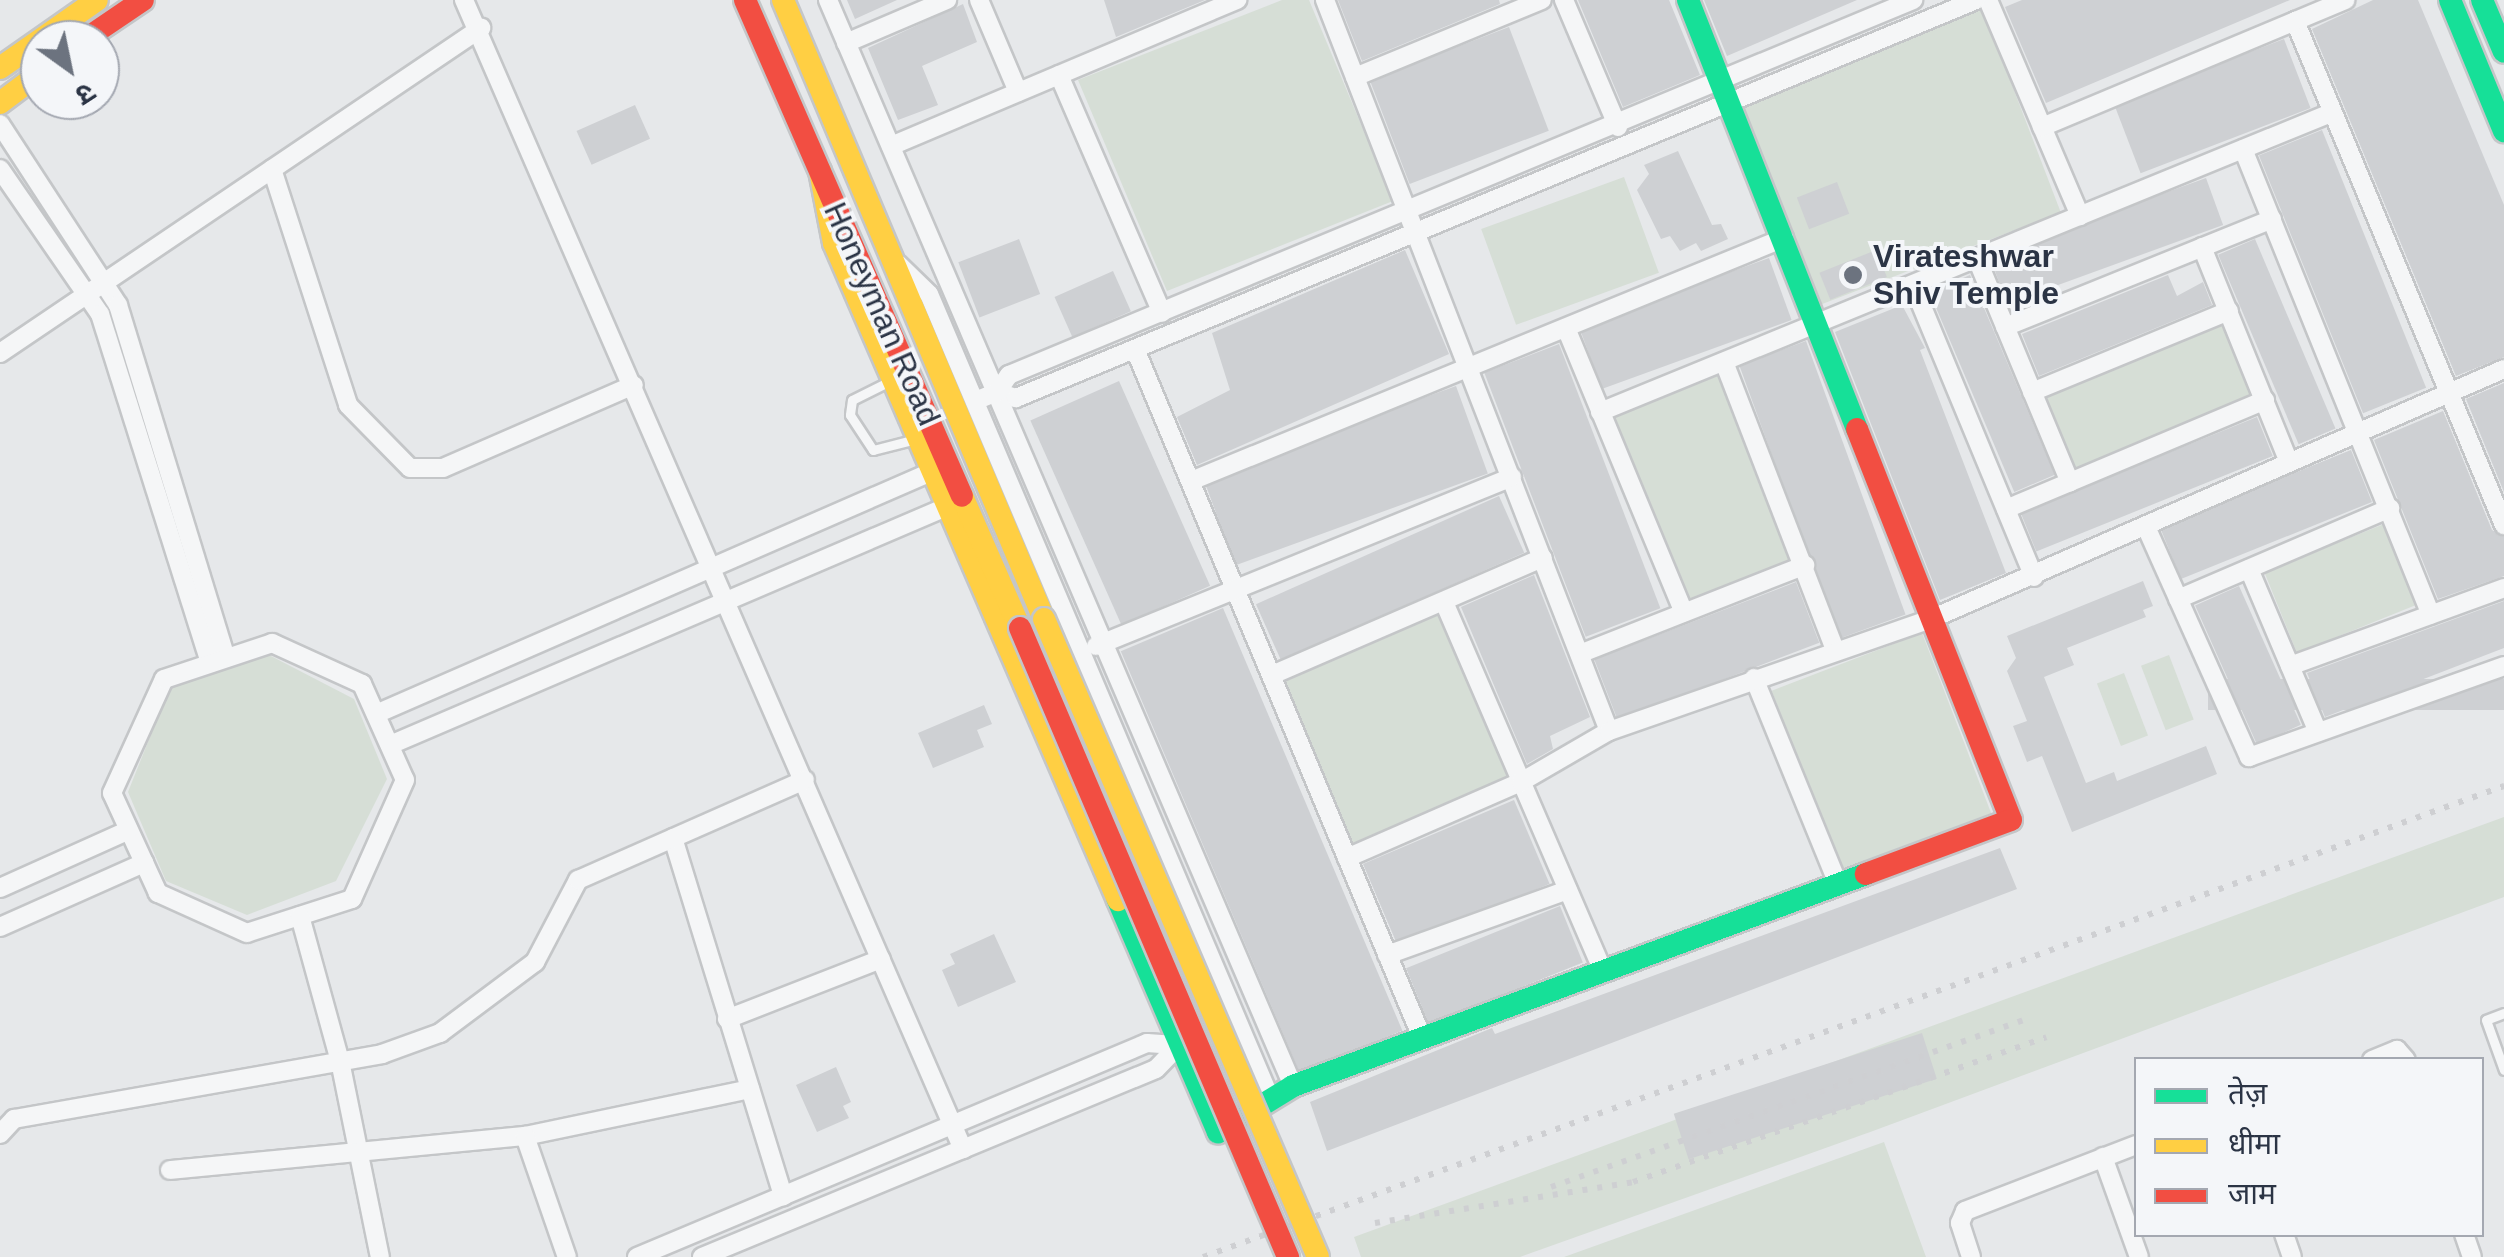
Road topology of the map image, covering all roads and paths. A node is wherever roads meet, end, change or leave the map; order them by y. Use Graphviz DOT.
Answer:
graph roads {
  1 [pos="143,0"];
  2 [pos="464,0"];
  3 [pos="745,0"];
  4 [pos="783,0"];
  5 [pos="828,0"];
  6 [pos="947,0"];
  7 [pos="978,0"];
  8 [pos="1237,0"];
  9 [pos="1325,0"];
  10 [pos="1542,0"];
  11 [pos="1564,0"];
  12 [pos="1688,0"];
  13 [pos="1914,0"];
  14 [pos="1976,0"];
  15 [pos="1988,0"];
  16 [pos="2344,0"];
  17 [pos="2450,0"];
  18 [pos="2482,0"];
  19 [pos="91,2"];
  20 [pos="113,20"];
  21 [pos="2295,21"];
  22 [pos="481,28"];
  23 [pos="1820,39"];
  24 [pos="846,43"];
  25 [pos="1864,47"];
  26 [pos="2504,52"];
  27 [pos="0,68"];
  28 [pos="1059,75"];
  29 [pos="1355,76"];
  30 [pos="1722,80"];
  31 [pos="1018,92"];
  32 [pos="1733,102"];
  33 [pos="2332,113"];
  34 [pos="0,124"];
  35 [pos="1618,127"];
  36 [pos="2042,127"];
  37 [pos="2504,131"];
  38 [pos="891,146"];
  39 [pos="2243,149"];
  40 [pos="0,169"];
  41 [pos="272,170"];
  42 [pos="820,171"];
  43 [pos="1408,212"];
  44 [pos="2080,216"];
  45 [pos="2272,219"];
  46 [pos="1417,234"];
  47 [pos="1784,238"];
  48 [pos="2202,247"];
  49 [pos="890,257"];
  50 [pos="1977,259"];
  51 [pos="940,260"];
  52 [pos="104,283"];
  53 [pos="1913,285"];
  54 [pos="929,294"];
  55 [pos="86,295"];
  56 [pos="2229,312"];
  57 [pos="1162,313"];
  58 [pos="1818,324"];
  59 [pos="1566,328"];
  60 [pos="2006,328"];
  61 [pos="1136,349"];
  62 [pos="0,354"];
  63 [pos="1724,362"];
  64 [pos="1470,368"];
  65 [pos="2504,369"];
  66 [pos="892,380"];
  67 [pos="634,385"];
  68 [pos="998,392"];
  69 [pos="2032,392"];
  70 [pos="2448,394"];
  71 [pos="2265,400"];
  72 [pos="975,402"];
  73 [pos="1600,412"];
  74 [pos="2358,434"];
  75 [pos="916,439"];
  76 [pos="2289,462"];
  77 [pos="930,472"];
  78 [pos="1512,478"];
  79 [pos="1191,482"];
  80 [pos="2070,482"];
  81 [pos="946,508"];
  82 [pos="2390,508"];
  83 [pos="2006,509"];
  84 [pos="2504,525"];
  85 [pos="2147,529"];
  86 [pos="1544,558"];
  87 [pos="1805,565"];
  88 [pos="713,568"];
  89 [pos="2250,569"];
  90 [pos="2034,576"];
  91 [pos="2504,588"];
  92 [pos="1236,589"];
  93 [pos="2178,599"];
  94 [pos="727,601"];
  95 [pos="1444,602"];
  96 [pos="1684,613"];
  97 [pos="2431,615"];
  98 [pos="1931,620"];
  99 [pos="1104,642"];
  100 [pos="1834,647"];
  101 [pos="1582,653"];
  102 [pos="1082,654"];
  103 [pos="218,661"];
  104 [pos="2290,666"];
  105 [pos="2504,666"];
  106 [pos="1272,676"];
  107 [pos="1754,678"];
  108 [pos="376,714"];
  109 [pos="1609,731"];
  110 [pos="2318,732"];
  111 [pos="390,745"];
  112 [pos="805,780"];
  113 [pos="1520,782"];
  114 [pos="129,830"];
  115 [pos="673,838"];
  116 [pos="1347,858"];
  117 [pos="144,862"];
  118 [pos="1836,879"];
  119 [pos="0,888"];
  120 [pos="1568,890"];
  121 [pos="300,916"];
  122 [pos="0,927"];
  123 [pos="1388,955"];
  124 [pos="881,959"];
  125 [pos="1600,967"];
  126 [pos="2504,1012"];
  127 [pos="727,1019"];
  128 [pos="1423,1040"];
  129 [pos="1179,1045"];
  130 [pos="2380,1057"];
  131 [pos="2403,1057"];
  132 [pos="340,1061"];
  133 [pos="2504,1070"];
  134 [pos="1293,1086"];
  135 [pos="750,1090"];
  136 [pos="1272,1100"];
  137 [pos="953,1124"];
  138 [pos="0,1134"];
  139 [pos="525,1136"];
  140 [pos="2134,1146"];
  141 [pos="963,1149"];
  142 [pos="359,1152"];
  143 [pos="2103,1156"];
  144 [pos="170,1170"];
  145 [pos="783,1196"];
  146 [pos="2134,1231"];
  147 [pos="380,1257"];
  148 [pos="567,1257"];
  149 [pos="637,1257"];
  150 [pos="702,1257"];
  151 [pos="1288,1257"];
  152 [pos="1318,1257"];
  153 [pos="1971,1257"];
  1 -- 20 [label="street"];
  2 -- 22 [label="street"];
  3 -- 42 [label="street, Honeyman Road"];
  4 -- 49 [label="street"];
  5 -- 24 [label="street"];
  6 -- 24 [label="street"];
  7 -- 31 [label="street"];
  8 -- 28 [label="street"];
  9 -- 29 [label="street"];
  10 -- 29 [label="street"];
  11 -- 35 [label="street"];
  12 -- 30 [label="street"];
  13 -- 23 [label="street"];
  14 -- 25 [label="street"];
  15 -- 36 [label="street"];
  16 -- 21 [label="street"];
  17 -- 37 [label="street"];
  18 -- 26 [label="street"];
  19 -- 27 [label="street"];
  21 -- 33 [label="street"];
  21 -- 36 [label="street"];
  22 -- 41 [label="street"];
  22 -- 67 [label="street"];
  23 -- 25 [label="street"];
  23 -- 30 [label="street"];
  24 -- 38 [label="street"];
  25 -- 32 [label="street"];
  28 -- 31 [label="street"];
  28 -- 57 [label="street"];
  29 -- 43 [label="street"];
  30 -- 32 [label="street"];
  30 -- 35 [label="street"];
  31 -- 38 [label="street"];
  32 -- 46 [label="street"];
  32 -- 47 [label="street"];
  33 -- 39 [label="street"];
  33 -- 70 [label="street"];
  34 -- 52 [label="street"];
  35 -- 43 [label="street"];
  36 -- 44 [label="street"];
  38 -- 51 [label="street"];
  39 -- 44 [label="street"];
  39 -- 45 [label="street"];
  40 -- 55 [label="street"];
  41 -- 52 [label="street"];
  41 -- 67 [label="street"];
  42 -- 66 [label="street"];
  42 -- 151 [label="street, Honeyman Road, bridge"];
  43 -- 46 [label="street"];
  43 -- 57 [label="street"];
  44 -- 50 [label="street"];
  45 -- 48 [label="street"];
  45 -- 74 [label="street"];
  46 -- 61 [label="street"];
  46 -- 64 [label="street"];
  47 -- 58 [label="street"];
  47 -- 59 [label="street"];
  48 -- 56 [label="street"];
  48 -- 60 [label="street"];
  49 -- 54 [label="street"];
  49 -- 152 [label="street, bridge"];
  50 -- 53 [label="street"];
  50 -- 60 [label="street"];
  51 -- 54 [label="street"];
  51 -- 68 [label="street"];
  52 -- 55 [label="street"];
  52 -- 103 [label="street"];
  53 -- 58 [label="street"];
  53 -- 83 [label="street"];
  54 -- 72 [label="street"];
  55 -- 62 [label="street"];
  55 -- 103 [label="street"];
  56 -- 69 [label="street"];
  56 -- 71 [label="street"];
  57 -- 68 [label="street"];
  58 -- 63 [label="street"];
  58 -- 98 [label="street"];
  59 -- 64 [label="street"];
  59 -- 73 [label="street"];
  60 -- 69 [label="street"];
  61 -- 68 [label="street"];
  61 -- 79 [label="street"];
  63 -- 73 [label="street"];
  63 -- 87 [label="street"];
  64 -- 78 [label="street"];
  64 -- 79 [label="street"];
  65 -- 70 [label="street"];
  66 -- 75 [label="street"];
  66 -- 75 [label="lane"];
  67 -- 88 [label="street"];
  68 -- 72 [label="street"];
  68 -- 99 [label="street"];
  69 -- 80 [label="street"];
  70 -- 74 [label="street"];
  70 -- 84 [label="street"];
  71 -- 76 [label="street"];
  71 -- 80 [label="street"];
  72 -- 102 [label="street"];
  73 -- 96 [label="street"];
  74 -- 76 [label="street"];
  74 -- 82 [label="street"];
  75 -- 77 [label="street"];
  76 -- 85 [label="street"];
  77 -- 81 [label="street"];
  77 -- 88 [label="street"];
  78 -- 86 [label="street"];
  78 -- 92 [label="street"];
  79 -- 92 [label="street"];
  80 -- 83 [label="street"];
  81 -- 94 [label="street"];
  81 -- 129 [label="street"];
  82 -- 89 [label="street"];
  82 -- 97 [label="street"];
  83 -- 90 [label="street"];
  85 -- 90 [label="street"];
  85 -- 93 [label="street"];
  86 -- 95 [label="street"];
  86 -- 101 [label="street"];
  87 -- 96 [label="street"];
  87 -- 100 [label="street"];
  88 -- 94 [label="street"];
  88 -- 108 [label="street"];
  89 -- 93 [label="street"];
  89 -- 104 [label="street"];
  90 -- 98 [label="street"];
  91 -- 97 [label="street"];
  92 -- 99 [label="street"];
  92 -- 106 [label="street"];
  93 -- 110 [label="street"];
  94 -- 111 [label="street"];
  94 -- 112 [label="street"];
  95 -- 106 [label="street"];
  95 -- 113 [label="street"];
  96 -- 101 [label="street"];
  97 -- 104 [label="street"];
  98 -- 100 [label="street"];
  98 -- 118 [label="street"];
  99 -- 102 [label="street"];
  99 -- 134 [label="street"];
  100 -- 107 [label="street"];
  101 -- 109 [label="street"];
  102 -- 136 [label="street"];
  103 -- 108 [label="street"];
  103 -- 114 [label="street"];
  104 -- 110 [label="street"];
  105 -- 110 [label="street"];
  106 -- 116 [label="street"];
  107 -- 109 [label="street"];
  107 -- 118 [label="street"];
  108 -- 111 [label="street"];
  109 -- 113 [label="street"];
  111 -- 121 [label="street"];
  112 -- 115 [label="street"];
  112 -- 124 [label="street"];
  113 -- 116 [label="street"];
  113 -- 120 [label="street"];
  114 -- 117 [label="street"];
  114 -- 119 [label="street"];
  115 -- 127 [label="street"];
  115 -- 132 [label="street"];
  116 -- 123 [label="street"];
  117 -- 121 [label="street"];
  117 -- 122 [label="street"];
  118 -- 125 [label="street"];
  120 -- 123 [label="street"];
  120 -- 125 [label="street"];
  121 -- 132 [label="street"];
  123 -- 128 [label="street"];
  124 -- 127 [label="street"];
  124 -- 137 [label="street"];
  125 -- 128 [label="street"];
  126 -- 133 [label="lane"];
  127 -- 135 [label="street"];
  128 -- 134 [label="street"];
  129 -- 136 [label="street"];
  129 -- 137 [label="street"];
  129 -- 141 [label="street"];
  130 -- 131 [label="street"];
  132 -- 138 [label="street"];
  132 -- 142 [label="street"];
  134 -- 136 [label="street"];
  135 -- 139 [label="street"];
  135 -- 145 [label="street"];
  137 -- 141 [label="street"];
  137 -- 145 [label="street"];
  139 -- 142 [label="street"];
  139 -- 148 [label="street"];
  140 -- 143 [label="street"];
  141 -- 150 [label="street"];
  142 -- 144 [label="street"];
  142 -- 147 [label="street"];
  143 -- 146 [label="street"];
  143 -- 153 [label="street"];
  145 -- 149 [label="street"];
}
